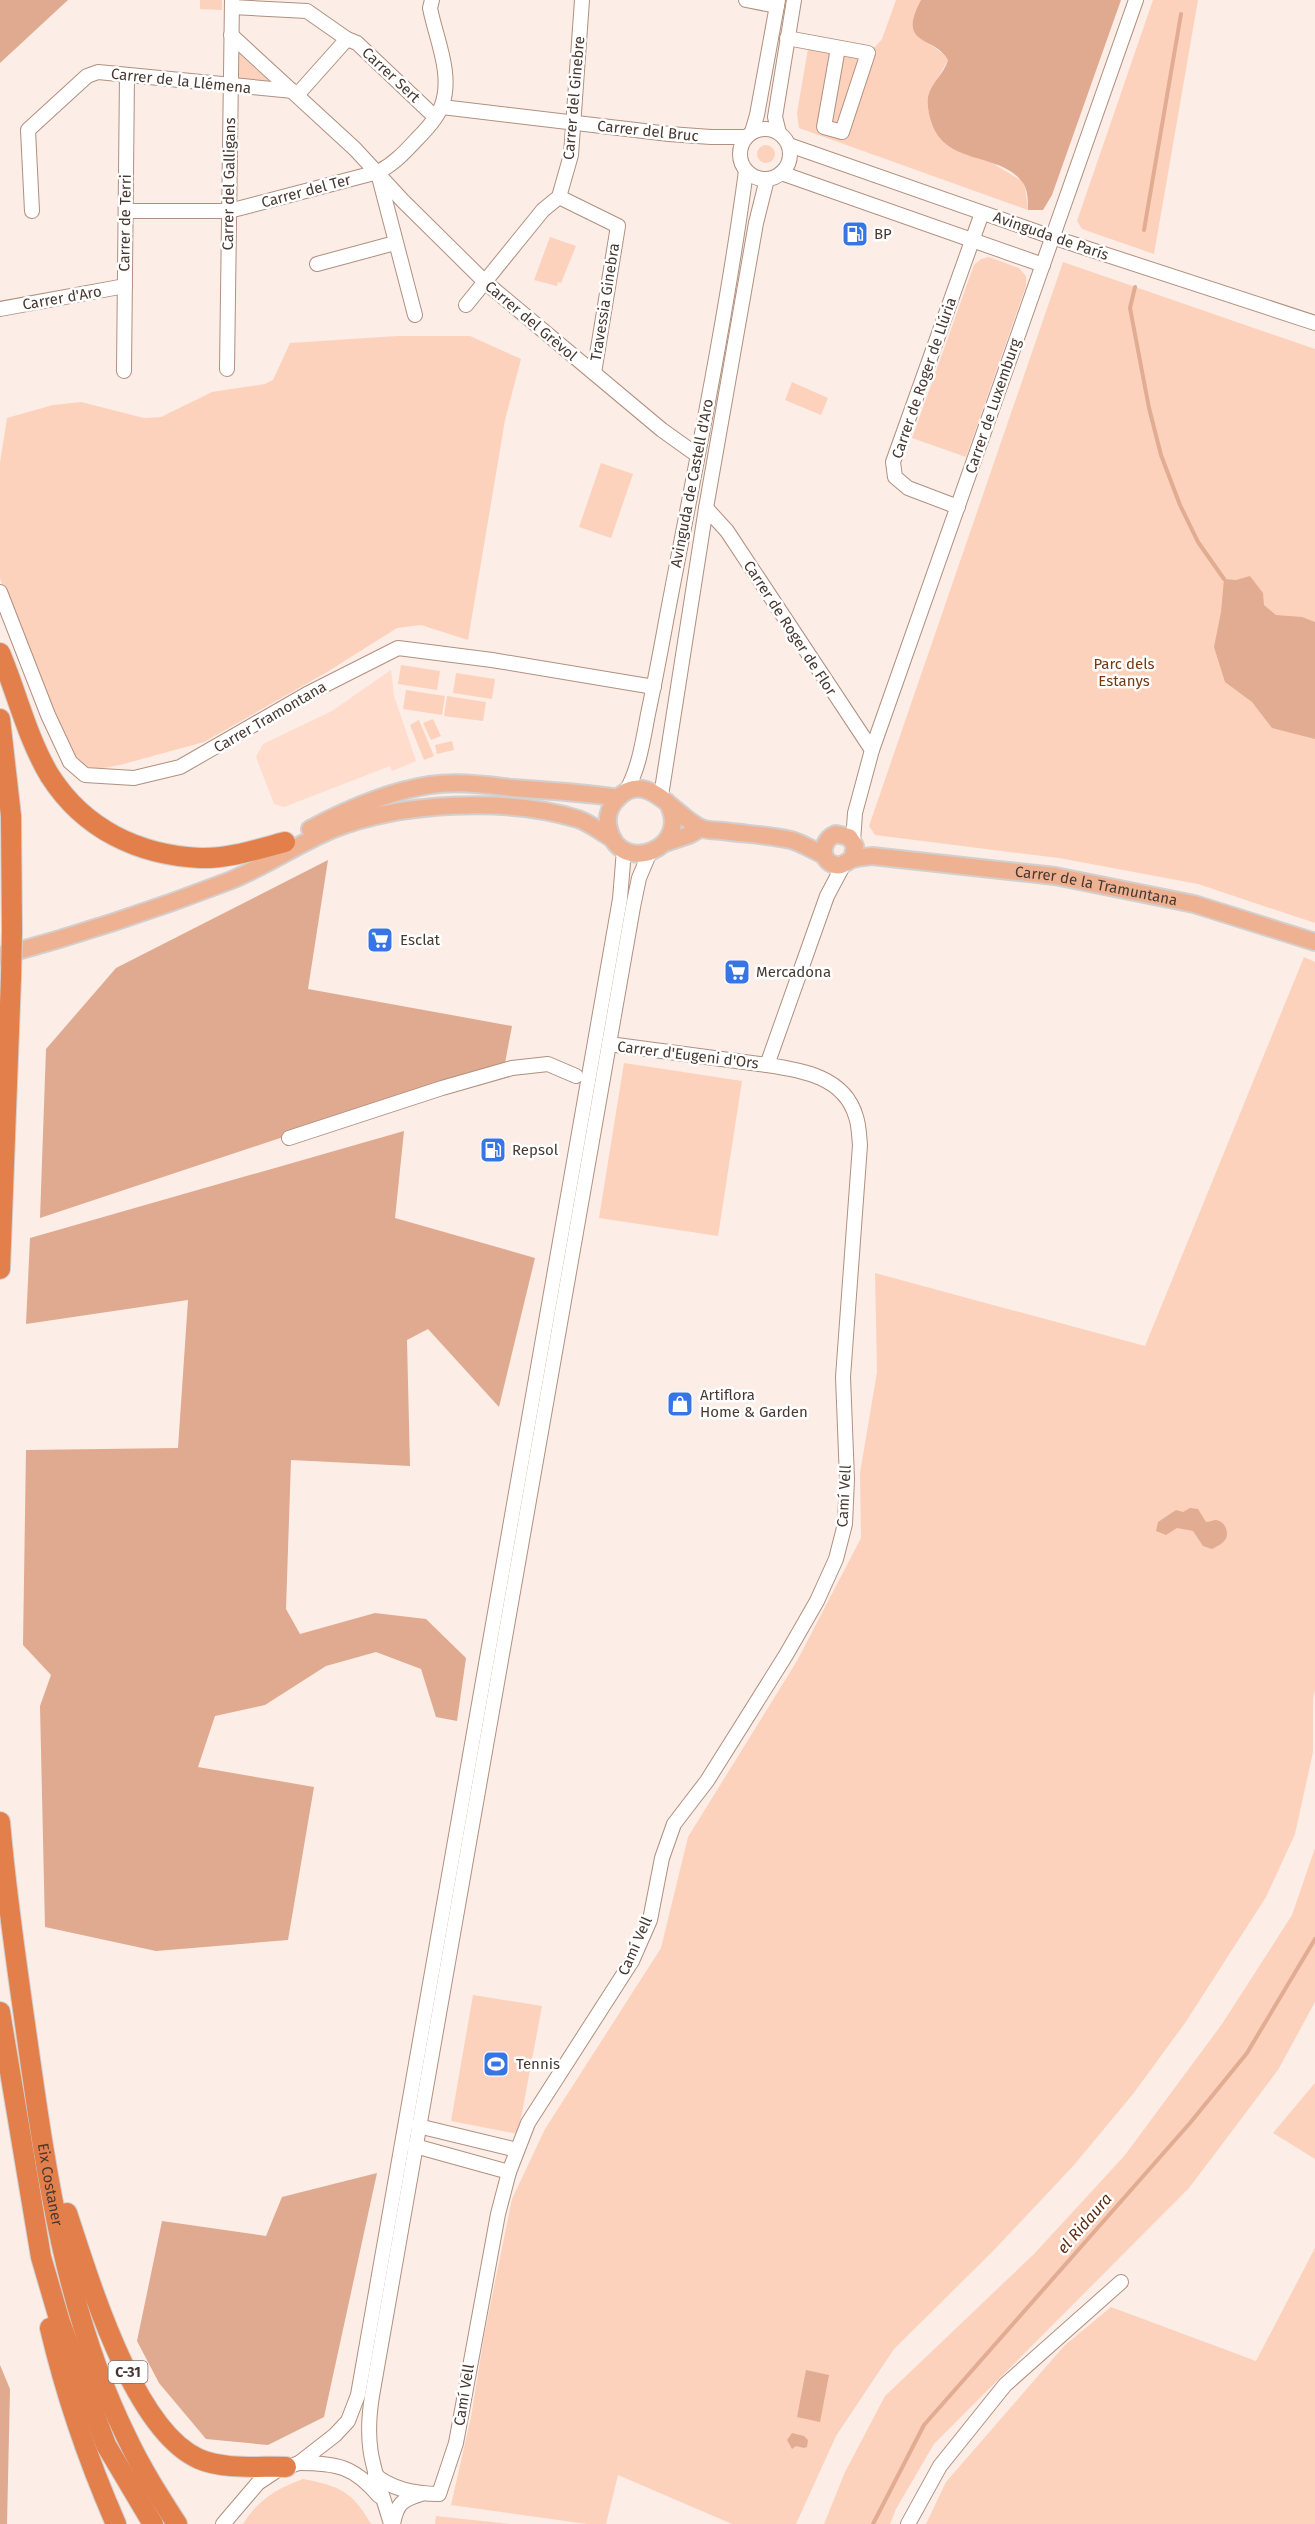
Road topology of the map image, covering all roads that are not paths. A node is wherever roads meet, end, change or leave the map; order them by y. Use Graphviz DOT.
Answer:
graph roads {
  1 [pos="432,0"];
  2 [pos="582,0"];
  3 [pos="746,0"];
  4 [pos="794,0"];
  5 [pos="1136,0"];
  6 [pos="232,3"];
  7 [pos="777,3"];
  8 [pos="231,35"];
  9 [pos="787,38"];
  10 [pos="347,39"];
  11 [pos="838,48"];
  12 [pos="127,75"];
  13 [pos="833,75"];
  14 [pos="860,80"];
  15 [pos="231,85"];
  16 [pos="295,93"];
  17 [pos="439,112"];
  18 [pos="574,123"];
  19 [pos="779,133"];
  20 [pos="749,134"];
  21 [pos="711,137"];
  22 [pos="789,145"];
  23 [pos="740,158"];
  24 [pos="746,171"];
  25 [pos="378,172"];
  26 [pos="781,173"];
  27 [pos="767,179"];
  28 [pos="559,197"];
  29 [pos="32,211"];
  30 [pos="126,211"];
  31 [pos="229,211"];
  32 [pos="982,213"];
  33 [pos="1052,237"];
  34 [pos="972,240"];
  35 [pos="395,243"];
  36 [pos="317,264"];
  37 [pos="1043,265"];
  38 [pos="484,282"];
  39 [pos="125,286"];
  40 [pos="466,305"];
  41 [pos="0,309"];
  42 [pos="415,315"];
  43 [pos="1315,323"];
  44 [pos="227,369"];
  45 [pos="124,371"];
  46 [pos="594,373"];
  47 [pos="698,456"];
  48 [pos="958,507"];
  49 [pos="706,508"];
  50 [pos="0,592"];
  51 [pos="0,653"];
  52 [pos="654,687"];
  53 [pos="0,718"];
  54 [pos="872,750"];
  55 [pos="622,795"];
  56 [pos="664,799"];
  57 [pos="701,828"];
  58 [pos="792,840"];
  59 [pos="285,842"];
  60 [pos="665,843"];
  61 [pos="619,844"];
  62 [pos="846,847"];
  63 [pos="650,852"];
  64 [pos="826,857"];
  65 [pos="234,879"];
  66 [pos="827,896"];
  67 [pos="1315,942"];
  68 [pos="0,956"];
  69 [pos="609,1044"];
  70 [pos="767,1065"];
  71 [pos="576,1077"];
  72 [pos="289,1138"];
  73 [pos="0,1269"];
  74 [pos="0,1822"];
  75 [pos="0,2012"];
  76 [pos="418,2126"];
  77 [pos="415,2146"];
  78 [pos="517,2150"];
  79 [pos="509,2172"];
  80 [pos="51,2187"];
  81 [pos="41,2258"];
  82 [pos="1121,2282"];
  83 [pos="293,2465"];
  84 [pos="375,2475"];
  85 [pos="422,2494"];
  86 [pos="382,2499"];
  87 [pos="224,2523"];
  88 [pos="116,2524"];
  89 [pos="153,2524"];
  90 [pos="177,2524"];
  91 [pos="392,2524"];
  92 [pos="908,2524"];
  1 -- 17 [label="street"];
  2 -- 18 [label="street, Carrer del Ginebre"];
  3 -- 7 [label="street"];
  4 -- 9 [label="street"];
  5 -- 33 [label="street, Carrer de Luxemburg"];
  6 -- 8 [label="street, Carrer del Galligans"];
  6 -- 10 [label="street"];
  7 -- 20 [label="street"];
  8 -- 15 [label="street, Carrer del Galligans"];
  8 -- 16 [label="street, Carrer de la Llémena"];
  9 -- 11 [label="street"];
  9 -- 19 [label="street"];
  10 -- 16 [label="street, Carrer Sert"];
  10 -- 17 [label="street, Carrer Sert"];
  11 -- 13 [label="street"];
  11 -- 14 [label="street"];
  12 -- 15 [label="street, Carrer de la Llémena"];
  12 -- 29 [label="street, Carrer de la Llémena"];
  12 -- 30 [label="street, Carrer de Terri"];
  13 -- 14 [label="street"];
  13 -- 14 [label="street"];
  15 -- 16 [label="street, Carrer de la Llémena"];
  15 -- 31 [label="street, Carrer del Galligans"];
  16 -- 25 [label="street, Carrer de la Llémena"];
  17 -- 18 [label="street, Carrer del Bruc"];
  17 -- 25 [label="street"];
  18 -- 21 [label="street, Carrer del Bruc"];
  18 -- 28 [label="street, Carrer del Ginebre"];
  19 -- 20 [label="street"];
  19 -- 22 [label="street"];
  20 -- 21 [label="street, Carrer del Bruc"];
  20 -- 23 [label="street"];
  21 -- 23 [label="street, Carrer del Bruc"];
  22 -- 26 [label="street"];
  22 -- 32 [label="street, Avinguda de París"];
  23 -- 24 [label="street"];
  24 -- 27 [label="street"];
  24 -- 47 [label="street, Avinguda de Castell d'Aro"];
  25 -- 31 [label="street, Carrer del Ter"];
  25 -- 35 [label="street"];
  25 -- 38 [label="street, Carrer del Grèvol"];
  26 -- 27 [label="street"];
  26 -- 34 [label="street, Avinguda de París"];
  27 -- 49 [label="street, Avinguda de Castell d'Aro"];
  28 -- 38 [label="street"];
  28 -- 46 [label="street, Travessia Ginebra"];
  30 -- 31 [label="street, Carrer del Ter"];
  30 -- 39 [label="street, Carrer de Terri"];
  31 -- 44 [label="street, Carrer del Galligans"];
  32 -- 33 [label="street, Avinguda de París"];
  32 -- 34 [label="street, Carrer de Roger de Llúria"];
  33 -- 37 [label="street, Carrer de Luxemburg"];
  33 -- 43 [label="street, Avinguda de París"];
  34 -- 37 [label="street, Avinguda de París"];
  34 -- 48 [label="street, Carrer de Roger de Llúria"];
  35 -- 36 [label="street"];
  35 -- 42 [label="street"];
  37 -- 48 [label="street, Carrer de Luxemburg"];
  38 -- 40 [label="street"];
  38 -- 46 [label="street, Carrer del Grèvol"];
  39 -- 41 [label="street, Carrer d'Aro"];
  39 -- 45 [label="street, Carrer de Terri"];
  46 -- 47 [label="street, Carrer del Grèvol"];
  47 -- 52 [label="street, Avinguda de Castell d'Aro"];
  48 -- 54 [label="street, Carrer de Luxemburg"];
  49 -- 54 [label="street, Carrer de Roger de Flor"];
  49 -- 56 [label="street, Avinguda de Castell d'Aro"];
  50 -- 52 [label="street, Carrer Tramontana"];
  51 -- 59 [label="highway"];
  52 -- 55 [label="street, Avinguda de Castell d'Aro"];
  53 -- 73 [label="highway, bridge"];
  54 -- 62 [label="street, Carrer de Luxemburg"];
  55 -- 56 [label="main road"];
  55 -- 59 [label="main road"];
  55 -- 61 [label="main road"];
  56 -- 57 [label="main road"];
  56 -- 60 [label="main road"];
  57 -- 58 [label="main road, Carrer de la Tramuntana"];
  57 -- 60 [label="main road"];
  58 -- 62 [label="main road"];
  58 -- 64 [label="main road, Carrer de la Tramuntana"];
  59 -- 65 [label="main road"];
  60 -- 63 [label="main road"];
  61 -- 63 [label="main road"];
  61 -- 65 [label="main road"];
  61 -- 83 [label="street"];
  62 -- 64 [label="main road, Carrer de la Tramuntana"];
  62 -- 66 [label="street"];
  62 -- 67 [label="main road, Carrer de la Tramuntana"];
  63 -- 69 [label="street"];
  64 -- 66 [label="street"];
  65 -- 68 [label="main road"];
  66 -- 70 [label="street"];
  69 -- 70 [label="street, Carrer d'Eugeni d'Ors"];
  69 -- 76 [label="street"];
  70 -- 78 [label="street, Camí Vell"];
  71 -- 72 [label="street"];
  74 -- 80 [label="highway, Eix Costaner / C-31"];
  75 -- 81 [label="highway, Eix Costaner"];
  76 -- 77 [label="street"];
  76 -- 78 [label="street"];
  77 -- 79 [label="street"];
  77 -- 84 [label="street"];
  78 -- 79 [label="street, Camí Vell"];
  79 -- 85 [label="street, Camí Vell"];
  80 -- 83 [label="highway, C-31"];
  80 -- 90 [label="highway, Eix Costaner / C-31"];
  81 -- 88 [label="highway"];
  81 -- 89 [label="highway, Eix Costaner"];
  82 -- 92 [label="street"];
  83 -- 86 [label="street"];
  83 -- 87 [label="street"];
  84 -- 85 [label="street"];
  84 -- 86 [label="street"];
  85 -- 91 [label="street, Camí Vell"];
  86 -- 91 [label="street"];
}
